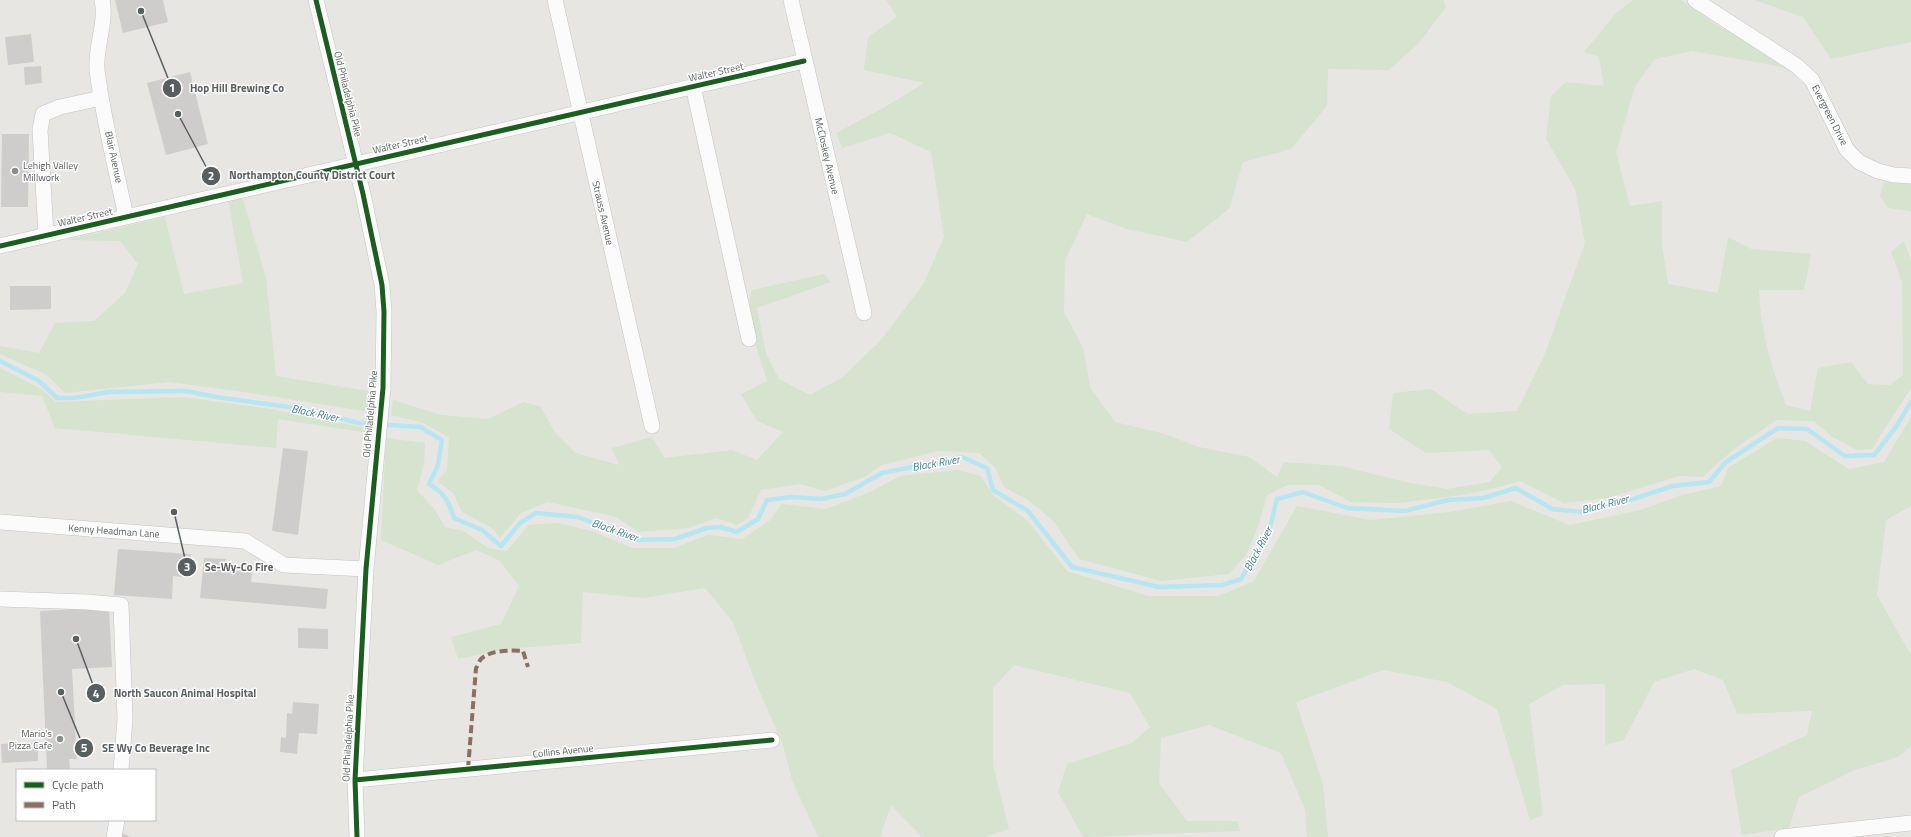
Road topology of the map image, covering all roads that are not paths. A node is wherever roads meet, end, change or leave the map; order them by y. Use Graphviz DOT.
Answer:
graph roads {
  1 [pos="102,0"];
  2 [pos="316,0"];
  3 [pos="555,0"];
  4 [pos="790,0"];
  5 [pos="1695,0"];
  6 [pos="804,60"];
  7 [pos="693,86"];
  8 [pos="101,98"];
  9 [pos="581,112"];
  10 [pos="356,164"];
  11 [pos="1911,176"];
  12 [pos="126,217"];
  13 [pos="46,235"];
  14 [pos="0,246"];
  15 [pos="864,312"];
  16 [pos="749,339"];
  17 [pos="652,426"];
  18 [pos="0,522"];
  19 [pos="366,569"];
  20 [pos="0,599"];
  21 [pos="772,740"];
  22 [pos="122,769"];
  23 [pos="355,780"];
  24 [pos="116,821"];
  25 [pos="1911,822"];
  26 [pos="114,837"];
  27 [pos="357,837"];
  28 [pos="1782,837"];
  1 -- 8 [label="street, Blair Avenue"];
  2 -- 10 [label="street, Old Philadelphia Pike"];
  3 -- 9 [label="street, Strauss Avenue"];
  4 -- 6 [label="street, McCloskey Avenue"];
  5 -- 11 [label="street, Evergreen Drive"];
  6 -- 7 [label="street, Walter Street"];
  6 -- 15 [label="street, McCloskey Avenue"];
  7 -- 9 [label="street, Walter Street"];
  7 -- 16 [label="street"];
  8 -- 12 [label="street, Blair Avenue"];
  8 -- 13 [label="street"];
  9 -- 10 [label="street, Walter Street"];
  9 -- 17 [label="street, Strauss Avenue"];
  10 -- 12 [label="street, Walter Street"];
  10 -- 19 [label="street, Old Philadelphia Pike"];
  12 -- 13 [label="street, Walter Street"];
  13 -- 14 [label="street, Walter Street"];
  18 -- 19 [label="street, Kenny Headman Lane"];
  19 -- 23 [label="street, Old Philadelphia Pike"];
  20 -- 22 [label="street"];
  21 -- 23 [label="street, Collins Avenue"];
  23 -- 27 [label="street, Old Philadelphia Pike"];
  24 -- 26 [label="street"];
  25 -- 28 [label="street"];
}
